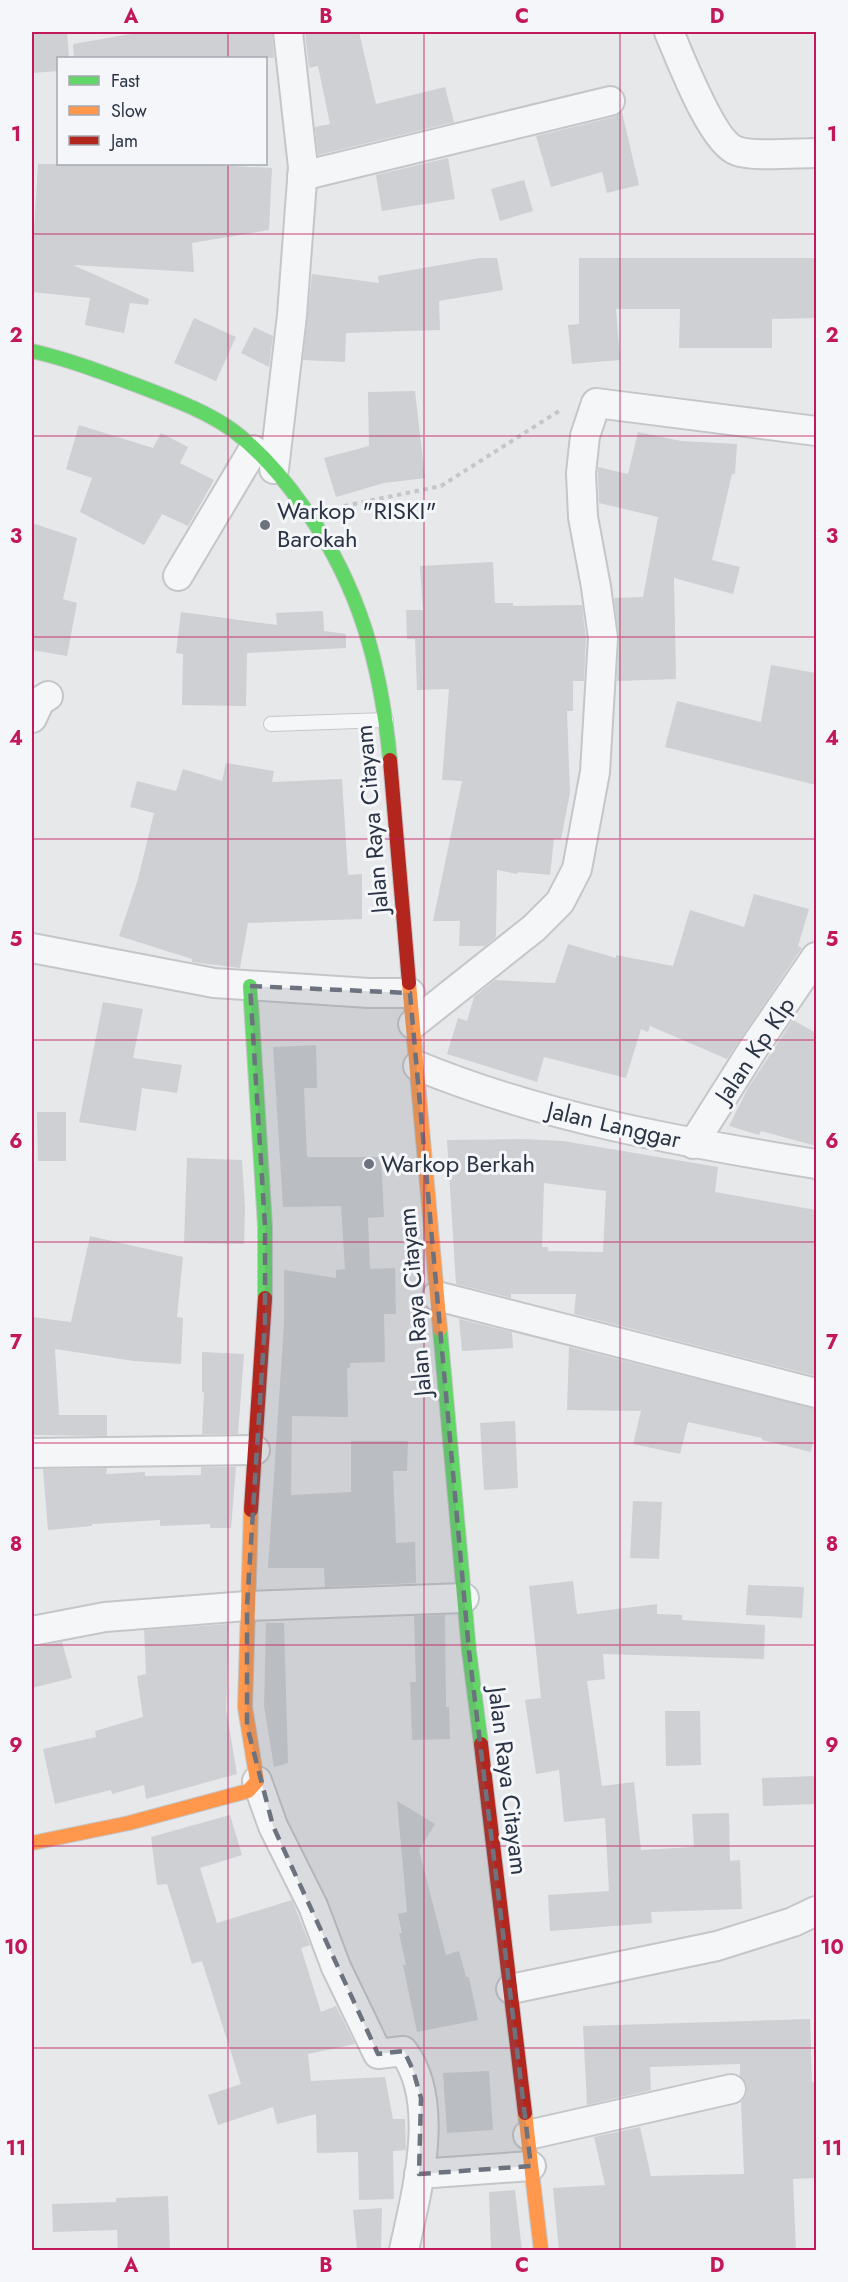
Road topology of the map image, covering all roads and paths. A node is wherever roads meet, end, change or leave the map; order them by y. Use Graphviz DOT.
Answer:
graph roads {
  1 [pos="288,32"];
  2 [pos="669,32"];
  3 [pos="610,100"];
  4 [pos="816,153"];
  5 [pos="302,176"];
  6 [pos="32,351"];
  7 [pos="597,403"];
  8 [pos="816,431"];
  9 [pos="253,450"];
  10 [pos="274,469"];
  11 [pos="308,514"];
  12 [pos="178,576"];
  13 [pos="386,720"];
  14 [pos="271,724"];
  15 [pos="32,948"];
  16 [pos="816,957"];
  17 [pos="250,986"];
  18 [pos="410,993"];
  19 [pos="413,1024"];
  20 [pos="418,1066"];
  21 [pos="693,1144"];
  22 [pos="816,1164"];
  23 [pos="437,1296"];
  24 [pos="816,1393"];
  25 [pos="255,1450"];
  26 [pos="32,1453"];
  27 [pos="464,1598"];
  28 [pos="247,1606"];
  29 [pos="32,1631"];
  30 [pos="257,1781"];
  31 [pos="32,1843"];
  32 [pos="816,1911"];
  33 [pos="512,1989"];
  34 [pos="731,2089"];
  35 [pos="528,2135"];
  36 [pos="531,2166"];
  37 [pos="420,2174"];
  38 [pos="405,2250"];
  39 [pos="541,2250"];
  1 -- 5 [label="street"];
  2 -- 4 [label="street"];
  3 -- 5 [label="street"];
  5 -- 10 [label="street"];
  6 -- 9 [label="main road, Jalan Raya Citayam"];
  7 -- 8 [label="street"];
  7 -- 11 [label="path"];
  7 -- 19 [label="street"];
  9 -- 10 [label="main road, Jalan Raya Citayam"];
  9 -- 12 [label="street"];
  10 -- 11 [label="main road, Jalan Raya Citayam"];
  11 -- 13 [label="main road, Jalan Raya Citayam"];
  13 -- 14 [label="lane"];
  13 -- 18 [label="main road, Jalan Raya Citayam"];
  15 -- 17 [label="street"];
  16 -- 21 [label="street, Jalan Kp Klp"];
  17 -- 18 [label="street"];
  17 -- 25 [label="main road"];
  18 -- 19 [label="main road, Jalan Raya Citayam"];
  19 -- 20 [label="main road, Jalan Raya Citayam"];
  20 -- 21 [label="street, Jalan Langgar"];
  20 -- 23 [label="main road, Jalan Raya Citayam"];
  21 -- 22 [label="street, Jalan Langgar"];
  23 -- 24 [label="street"];
  23 -- 27 [label="main road, Jalan Raya Citayam"];
  25 -- 26 [label="street"];
  25 -- 28 [label="main road"];
  27 -- 28 [label="street"];
  27 -- 33 [label="main road, Jalan Raya Citayam"];
  28 -- 29 [label="street"];
  28 -- 30 [label="main road"];
  30 -- 31 [label="main road"];
  30 -- 37 [label="street"];
  32 -- 33 [label="street"];
  33 -- 35 [label="main road, Jalan Raya Citayam"];
  34 -- 35 [label="street"];
  35 -- 36 [label="main road, Jalan Raya Citayam"];
  36 -- 37 [label="street"];
  36 -- 39 [label="main road, Jalan Raya Citayam"];
  37 -- 38 [label="street"];
}
